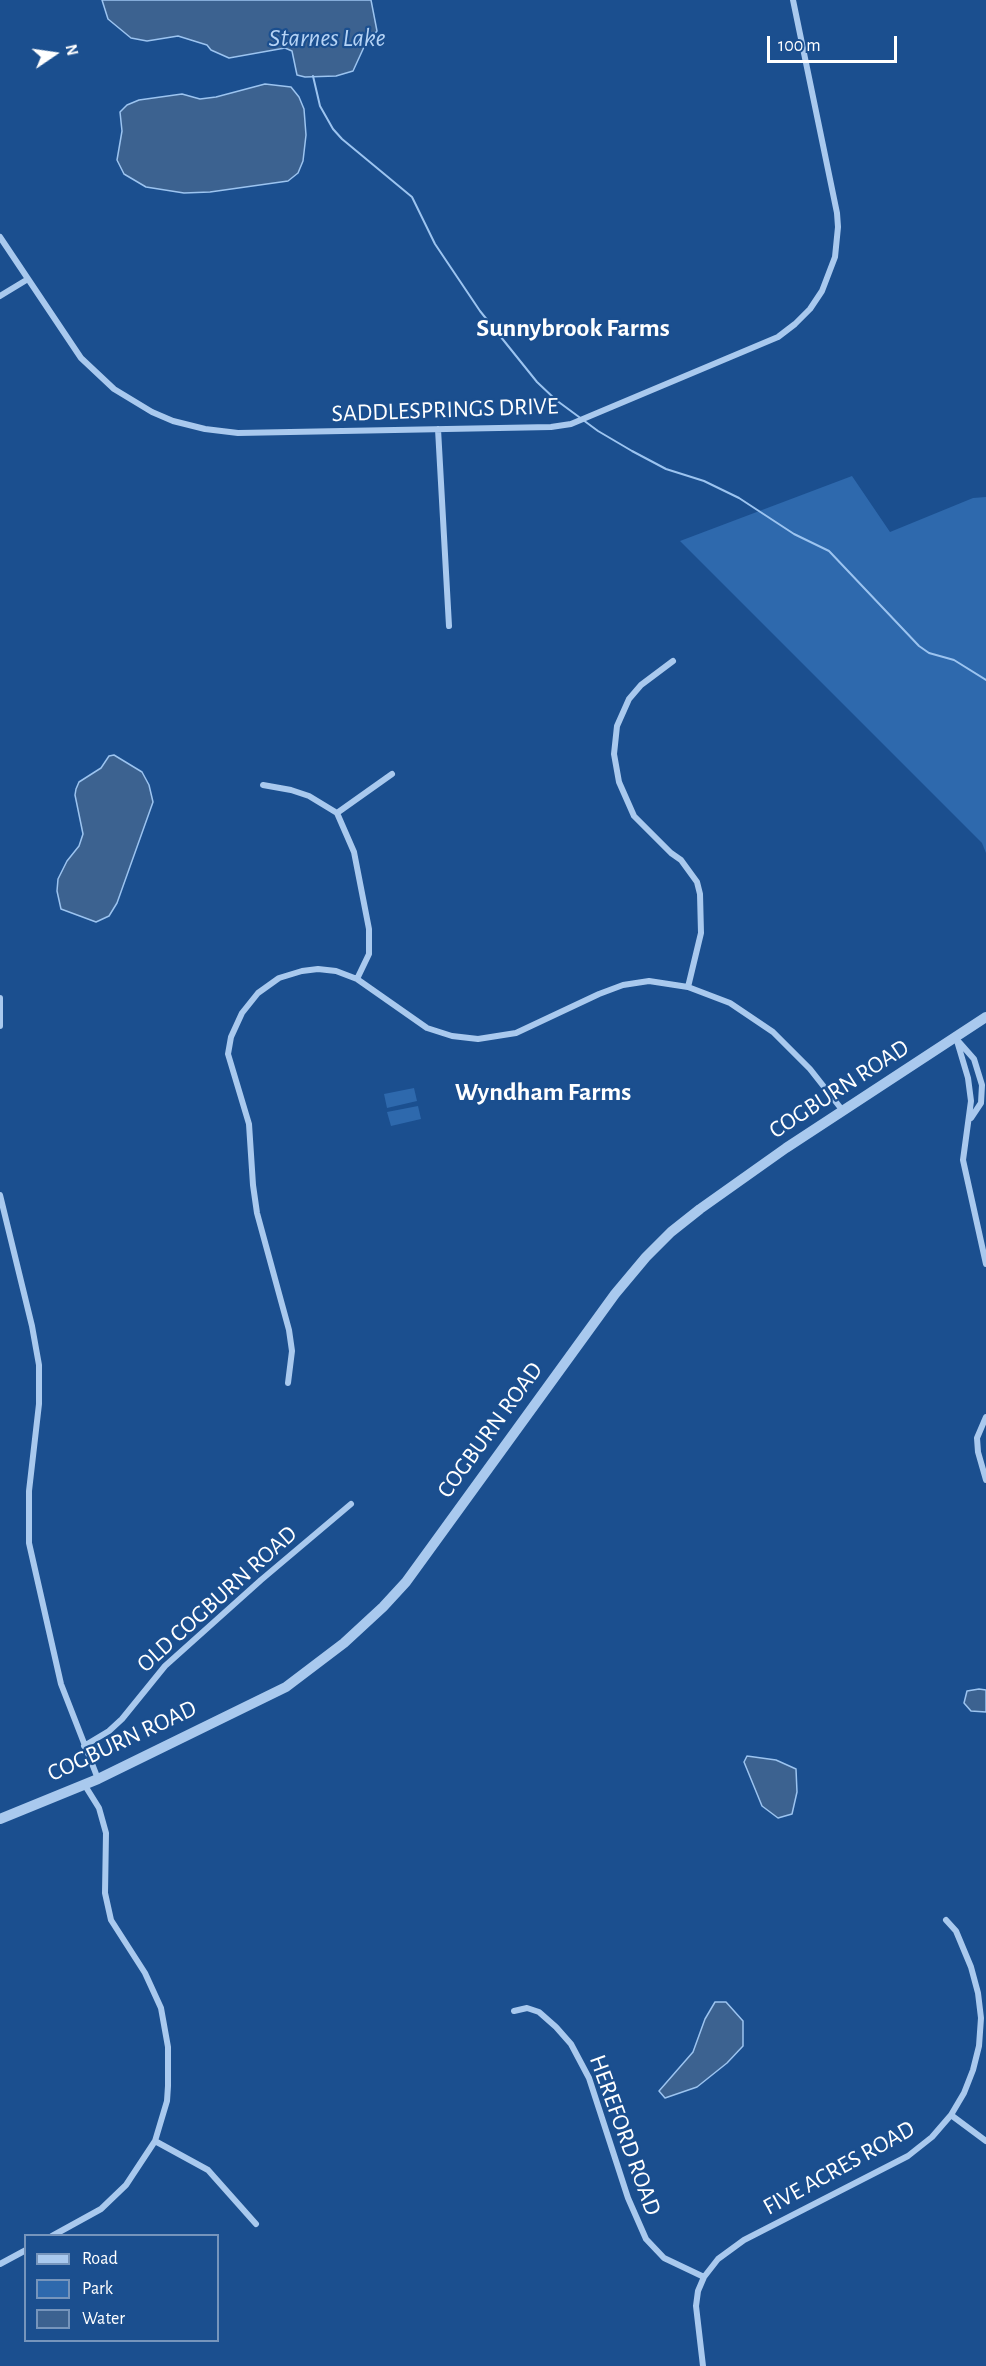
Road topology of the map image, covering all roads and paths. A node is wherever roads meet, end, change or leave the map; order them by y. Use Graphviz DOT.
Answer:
graph roads {
  1 [pos="793,0"];
  2 [pos="0,237"];
  3 [pos="28,279"];
  4 [pos="0,296"];
  5 [pos="438,429"];
  6 [pos="449,626"];
  7 [pos="673,661"];
  8 [pos="392,774"];
  9 [pos="263,785"];
  10 [pos="337,813"];
  11 [pos="357,979"];
  12 [pos="688,987"];
  13 [pos="0,998"];
  14 [pos="986,1017"];
  15 [pos="0,1026"];
  16 [pos="956,1040"];
  17 [pos="843,1111"];
  18 [pos="970,1121"];
  19 [pos="0,1195"];
  20 [pos="986,1264"];
  21 [pos="288,1383"];
  22 [pos="986,1417"];
  23 [pos="986,1480"];
  24 [pos="351,1504"];
  25 [pos="84,1746"];
  26 [pos="98,1779"];
  27 [pos="84,1785"];
  28 [pos="0,1819"];
  29 [pos="946,1920"];
  30 [pos="514,2011"];
  31 [pos="951,2115"];
  32 [pos="155,2141"];
  33 [pos="986,2141"];
  34 [pos="256,2224"];
  35 [pos="54,2234"];
  36 [pos="24,2251"];
  37 [pos="0,2264"];
  38 [pos="704,2277"];
  39 [pos="703,2366"];
  1 -- 5 [label="street, SADDLESPRINGS DRIVE"];
  2 -- 3 [label="street, SADDLESPRINGS DRIVE"];
  3 -- 4 [label="street"];
  3 -- 5 [label="street, SADDLESPRINGS DRIVE"];
  5 -- 6 [label="street"];
  7 -- 12 [label="street"];
  8 -- 10 [label="street"];
  9 -- 10 [label="street"];
  10 -- 11 [label="street"];
  11 -- 12 [label="street"];
  11 -- 21 [label="street"];
  12 -- 17 [label="street"];
  13 -- 15 [label="street"];
  14 -- 16 [label="street, COGBURN ROAD"];
  16 -- 17 [label="street, COGBURN ROAD"];
  16 -- 18 [label="street"];
  16 -- 18 [label="street"];
  17 -- 26 [label="street, COGBURN ROAD"];
  18 -- 20 [label="street"];
  19 -- 25 [label="street"];
  22 -- 23 [label="street"];
  24 -- 25 [label="street, OLD COGBURN ROAD"];
  25 -- 26 [label="street"];
  26 -- 27 [label="street, COGBURN ROAD"];
  27 -- 28 [label="street, COGBURN ROAD"];
  27 -- 32 [label="street"];
  29 -- 31 [label="street, FIVE ACRES ROAD"];
  30 -- 38 [label="street, HEREFORD ROAD"];
  31 -- 33 [label="street"];
  31 -- 38 [label="street, FIVE ACRES ROAD"];
  32 -- 34 [label="street"];
  32 -- 35 [label="street"];
  36 -- 37 [label="street"];
  38 -- 39 [label="street, FIVE ACRES ROAD"];
}
